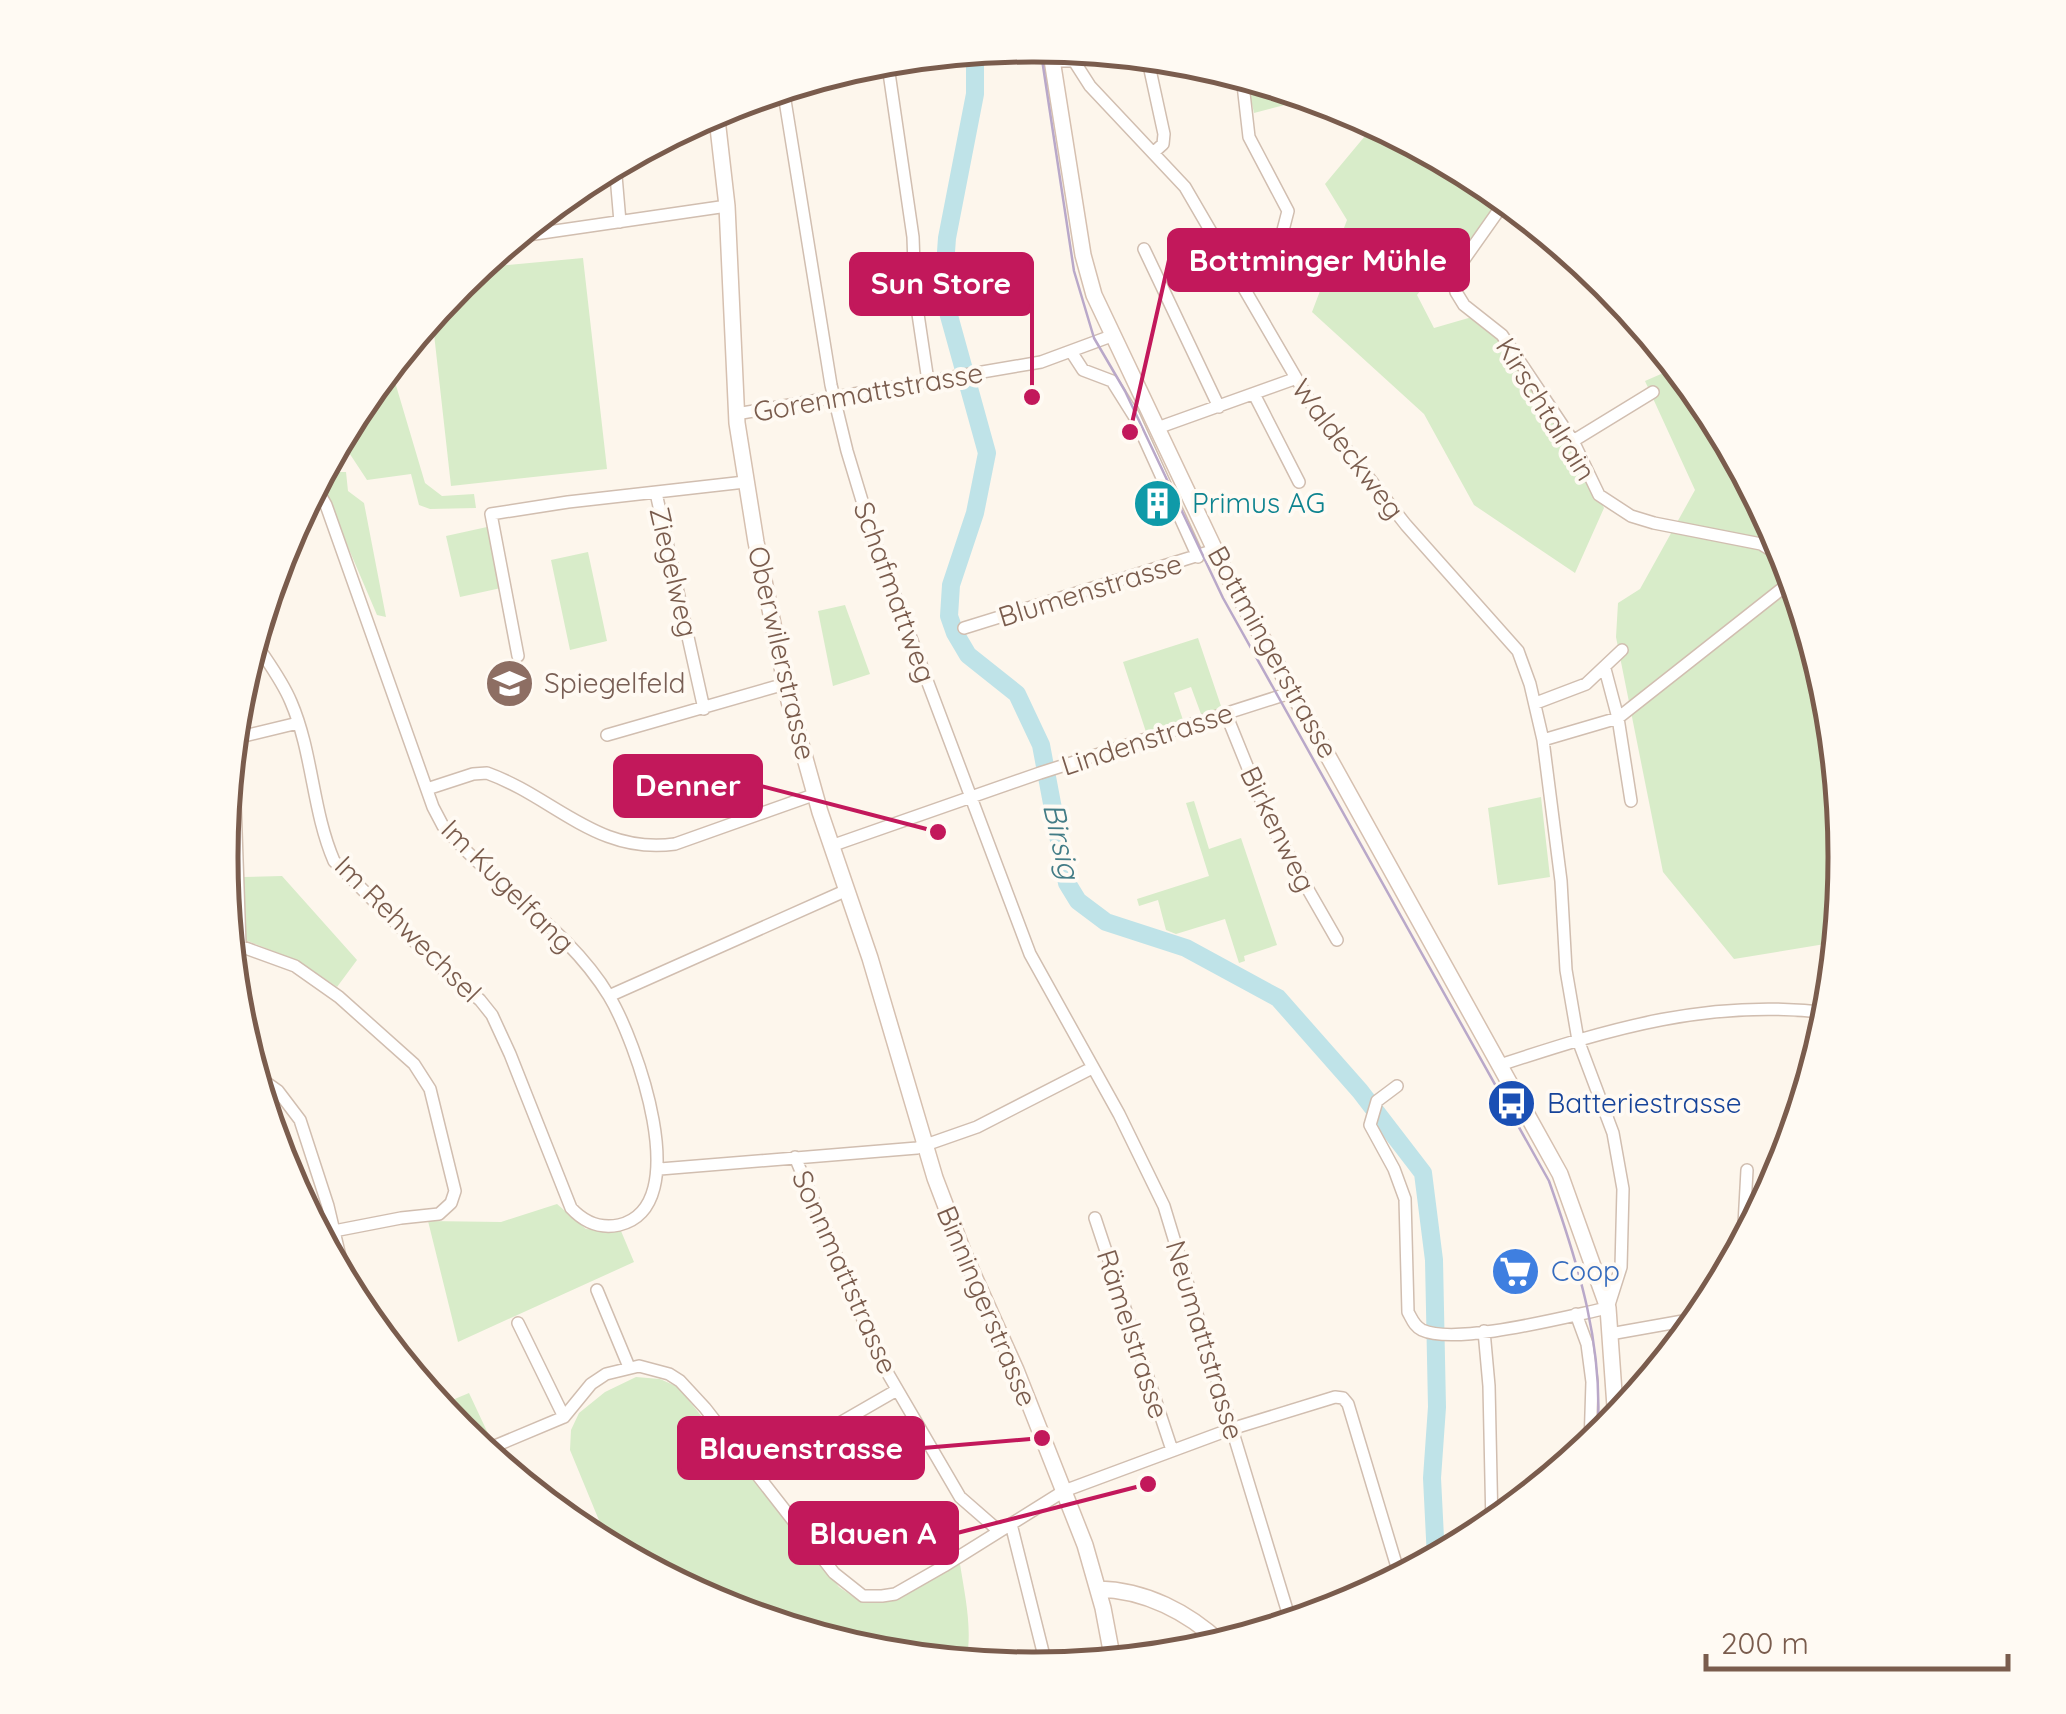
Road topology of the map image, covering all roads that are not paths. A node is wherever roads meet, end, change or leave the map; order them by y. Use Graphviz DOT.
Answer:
graph roads {
  1 [pos="1053,63"];
  2 [pos="1076,64"];
  3 [pos="1151,72"];
  4 [pos="890,76"];
  5 [pos="1244,91"];
  6 [pos="785,103"];
  7 [pos="718,128"];
  8 [pos="1153,153"];
  9 [pos="616,181"];
  10 [pos="727,206"];
  11 [pos="1497,213"];
  12 [pos="620,222"];
  13 [pos="540,234"];
  14 [pos="1144,249"];
  15 [pos="1240,283"];
  16 [pos="1114,335"];
  17 [pos="1072,353"];
  18 [pos="1294,379"];
  19 [pos="928,381"];
  20 [pos="1653,392"];
  21 [pos="1254,394"];
  22 [pos="834,396"];
  23 [pos="1220,407"];
  24 [pos="736,414"];
  25 [pos="1160,427"];
  26 [pos="1573,441"];
  27 [pos="744,482"];
  28 [pos="1298,482"];
  29 [pos="656,493"];
  30 [pos="323,500"];
  31 [pos="1764,546"];
  32 [pos="1215,550"];
  33 [pos="1198,557"];
  34 [pos="1780,588"];
  35 [pos="964,628"];
  36 [pos="1622,650"];
  37 [pos="518,656"];
  38 [pos="265,657"];
  39 [pos="1605,669"];
  40 [pos="785,684"];
  41 [pos="1293,692"];
  42 [pos="1536,703"];
  43 [pos="704,709"];
  44 [pos="1226,714"];
  45 [pos="1618,718"];
  46 [pos="298,723"];
  47 [pos="248,734"];
  48 [pos="607,735"];
  49 [pos="1543,740"];
  50 [pos="427,789"];
  51 [pos="816,794"];
  52 [pos="970,799"];
  53 [pos="1631,802"];
  54 [pos="832,846"];
  55 [pos="848,890"];
  56 [pos="1337,940"];
  57 [pos="244,947"];
  58 [pos="609,996"];
  59 [pos="1812,1011"];
  60 [pos="1578,1040"];
  61 [pos="1500,1065"];
  62 [pos="1092,1068"];
  63 [pos="1396,1086"];
  64 [pos="274,1088"];
  65 [pos="924,1146"];
  66 [pos="795,1157"];
  67 [pos="660,1169"];
  68 [pos="1746,1170"];
  69 [pos="935,1178"];
  70 [pos="1744,1211"];
  71 [pos="1094,1218"];
  72 [pos="334,1232"];
  73 [pos="335,1235"];
  74 [pos="597,1290"];
  75 [pos="1608,1308"];
  76 [pos="1576,1314"];
  77 [pos="518,1323"];
  78 [pos="1672,1328"];
  79 [pos="1484,1331"];
  80 [pos="1610,1334"];
  81 [pos="628,1367"];
  82 [pos="897,1390"];
  83 [pos="1614,1398"];
  84 [pos="564,1417"];
  85 [pos="1590,1424"];
  86 [pos="1231,1429"];
  87 [pos="805,1442"];
  88 [pos="499,1444"];
  89 [pos="1172,1450"];
  90 [pos="1064,1491"];
  91 [pos="1492,1505"];
  92 [pos="1005,1528"];
  93 [pos="1396,1564"];
  94 [pos="1098,1589"];
  95 [pos="1288,1609"];
  96 [pos="1206,1632"];
  97 [pos="1110,1648"];
  98 [pos="1042,1652"];
  1 -- 16 [label="main road, Bottmingerstrasse"];
  2 -- 8 [label="street, Waldeckweg"];
  3 -- 8 [label="street"];
  4 -- 19 [label="street"];
  5 -- 15 [label="street"];
  6 -- 22 [label="street, Schafmattweg"];
  7 -- 10 [label="main road, Oberwilerstrasse"];
  8 -- 15 [label="street, Waldeckweg"];
  9 -- 12 [label="street"];
  10 -- 12 [label="street"];
  10 -- 24 [label="main road, Oberwilerstrasse"];
  11 -- 26 [label="street, Kirschtalrain"];
  12 -- 13 [label="street"];
  14 -- 23 [label="street"];
  15 -- 18 [label="street, Waldeckweg"];
  16 -- 17 [label="street, Gorenmattstrasse"];
  16 -- 25 [label="main road, Bottmingerstrasse"];
  17 -- 19 [label="street, Gorenmattstrasse"];
  17 -- 33 [label="street, Bottmingerstrasse"];
  18 -- 21 [label="street"];
  18 -- 42 [label="street, Waldeckweg"];
  19 -- 22 [label="street, Gorenmattstrasse"];
  20 -- 26 [label="street"];
  21 -- 23 [label="street"];
  21 -- 28 [label="street"];
  22 -- 24 [label="street, Gorenmattstrasse"];
  22 -- 52 [label="street, Schafmattweg"];
  23 -- 25 [label="street"];
  24 -- 27 [label="main road, Oberwilerstrasse"];
  25 -- 32 [label="main road, Bottmingerstrasse"];
  26 -- 31 [label="street, Kirschtalrain"];
  27 -- 29 [label="street, Ziegelweg"];
  27 -- 40 [label="main road, Oberwilerstrasse"];
  29 -- 37 [label="street, Ziegelweg"];
  29 -- 43 [label="street, Ziegelweg"];
  30 -- 50 [label="street, Im Kugelfang"];
  32 -- 33 [label="street, Blumenstrasse"];
  32 -- 41 [label="main road, Bottmingerstrasse"];
  33 -- 35 [label="street, Blumenstrasse"];
  34 -- 45 [label="street"];
  36 -- 39 [label="street"];
  38 -- 46 [label="street, Im Rehwechsel"];
  39 -- 42 [label="street"];
  39 -- 45 [label="street"];
  40 -- 43 [label="street"];
  40 -- 51 [label="main road, Oberwilerstrasse"];
  41 -- 44 [label="street, Lindenstrasse"];
  41 -- 61 [label="main road, Bottmingerstrasse"];
  42 -- 49 [label="street, Waldeckweg"];
  43 -- 48 [label="street"];
  44 -- 52 [label="street, Lindenstrasse"];
  44 -- 56 [label="street, Birkenweg"];
  45 -- 49 [label="street"];
  45 -- 53 [label="street"];
  46 -- 47 [label="street"];
  46 -- 67 [label="street, Im Rehwechsel"];
  49 -- 60 [label="street, Waldeckweg"];
  50 -- 51 [label="street"];
  50 -- 58 [label="street, Im Kugelfang"];
  51 -- 54 [label="main road, Oberwilerstrasse"];
  52 -- 54 [label="street, Lindenstrasse"];
  52 -- 62 [label="street, Schafmattweg"];
  54 -- 55 [label="main road, Oberwilerstrasse"];
  55 -- 58 [label="street"];
  55 -- 65 [label="main road, Oberwilerstrasse"];
  57 -- 72 [label="street"];
  58 -- 67 [label="street, Im Kugelfang"];
  59 -- 60 [label="street"];
  60 -- 61 [label="street"];
  60 -- 75 [label="street, Waldeckweg"];
  61 -- 75 [label="main road, Bottmingerstrasse"];
  62 -- 65 [label="street"];
  62 -- 86 [label="street, Neumattstrasse"];
  63 -- 79 [label="street"];
  64 -- 72 [label="street"];
  65 -- 66 [label="street"];
  65 -- 69 [label="main road, Oberwilerstrasse"];
  66 -- 67 [label="street"];
  66 -- 82 [label="street, Sonnmattstrasse"];
  68 -- 70 [label="street"];
  69 -- 90 [label="main road, Binningerstrasse"];
  71 -- 89 [label="street, Rämelstrasse"];
  72 -- 73 [label="street"];
  74 -- 81 [label="street"];
  75 -- 76 [label="street"];
  75 -- 80 [label="main road, Bottmingerstrasse"];
  76 -- 79 [label="street"];
  76 -- 85 [label="street"];
  77 -- 84 [label="street"];
  78 -- 80 [label="street"];
  79 -- 91 [label="street"];
  80 -- 83 [label="main road, Bottmingerstrasse"];
  81 -- 84 [label="street"];
  81 -- 92 [label="street"];
  82 -- 87 [label="street"];
  82 -- 92 [label="street, Sonnmattstrasse"];
  84 -- 88 [label="street"];
  86 -- 89 [label="street"];
  86 -- 93 [label="street"];
  86 -- 95 [label="street, Neumattstrasse"];
  89 -- 90 [label="street"];
  90 -- 92 [label="street"];
  90 -- 94 [label="main road, Binningerstrasse"];
  92 -- 98 [label="street"];
  94 -- 96 [label="main road"];
  94 -- 97 [label="main road, Binningerstrasse"];
}
